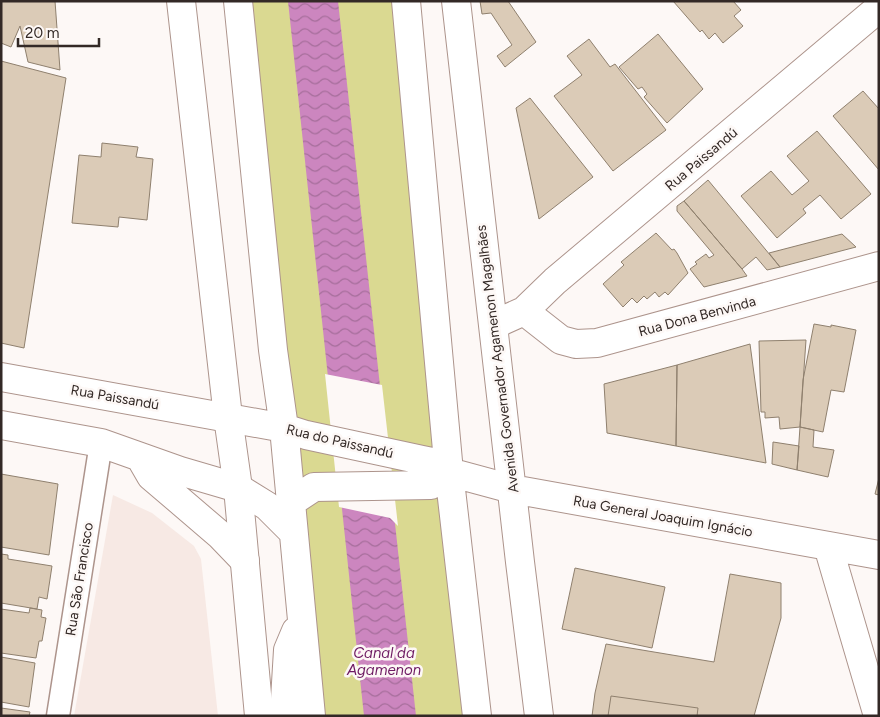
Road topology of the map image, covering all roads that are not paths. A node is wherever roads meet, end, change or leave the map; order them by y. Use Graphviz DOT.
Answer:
graph roads {
  1 [pos="181,1"];
  2 [pos="238,1"];
  3 [pos="406,1"];
  4 [pos="456,1"];
  5 [pos="879,8"];
  6 [pos="879,266"];
  7 [pos="524,311"];
  8 [pos="493,325"];
  9 [pos="1,377"];
  10 [pos="228,417"];
  11 [pos="1,425"];
  12 [pos="295,431"];
  13 [pos="100,443"];
  14 [pos="140,457"];
  15 [pos="440,478"];
  16 [pos="238,488"];
  17 [pos="512,489"];
  18 [pos="290,504"];
  19 [pos="293,532"];
  20 [pos="828,546"];
  21 [pos="879,555"];
  22 [pos="245,561"];
  23 [pos="302,618"];
  24 [pos="58,716"];
  25 [pos="260,716"];
  26 [pos="284,716"];
  27 [pos="311,716"];
  28 [pos="476,716"];
  29 [pos="539,716"];
  30 [pos="878,716"];
  1 -- 10 [label="main road"];
  2 -- 12 [label="main road"];
  3 -- 15 [label="main road"];
  4 -- 8 [label="main road, Avenida Governador Agamenon Magalhães"];
  5 -- 7 [label="main road, Rua Paissandú"];
  6 -- 7 [label="main road, Rua Dona Benvinda"];
  7 -- 8 [label="main road"];
  8 -- 17 [label="main road, Avenida Governador Agamenon Magalhães"];
  9 -- 10 [label="main road, Rua Paissandú"];
  10 -- 12 [label="main road, Rua do Paissandú"];
  10 -- 16 [label="main road"];
  11 -- 13 [label="main road"];
  12 -- 15 [label="main road, Rua do Paissandú"];
  12 -- 18 [label="main road"];
  13 -- 14 [label="main road"];
  13 -- 24 [label="street, Rua São Francisco"];
  14 -- 16 [label="main road"];
  14 -- 22 [label="main road"];
  15 -- 17 [label="main road, Rua General Joaquim Ignácio"];
  15 -- 18 [label="main road"];
  15 -- 28 [label="main road"];
  16 -- 19 [label="main road"];
  16 -- 22 [label="main road"];
  17 -- 20 [label="main road, Rua General Joaquim Ignácio"];
  17 -- 29 [label="main road, Avenida Governador Agamenon Magalhães"];
  18 -- 19 [label="main road"];
  19 -- 23 [label="main road"];
  20 -- 21 [label="main road, Rua General Joaquim Ignácio"];
  20 -- 30 [label="main road"];
  22 -- 25 [label="main road"];
  23 -- 26 [label="main road"];
  23 -- 27 [label="main road"];
}
